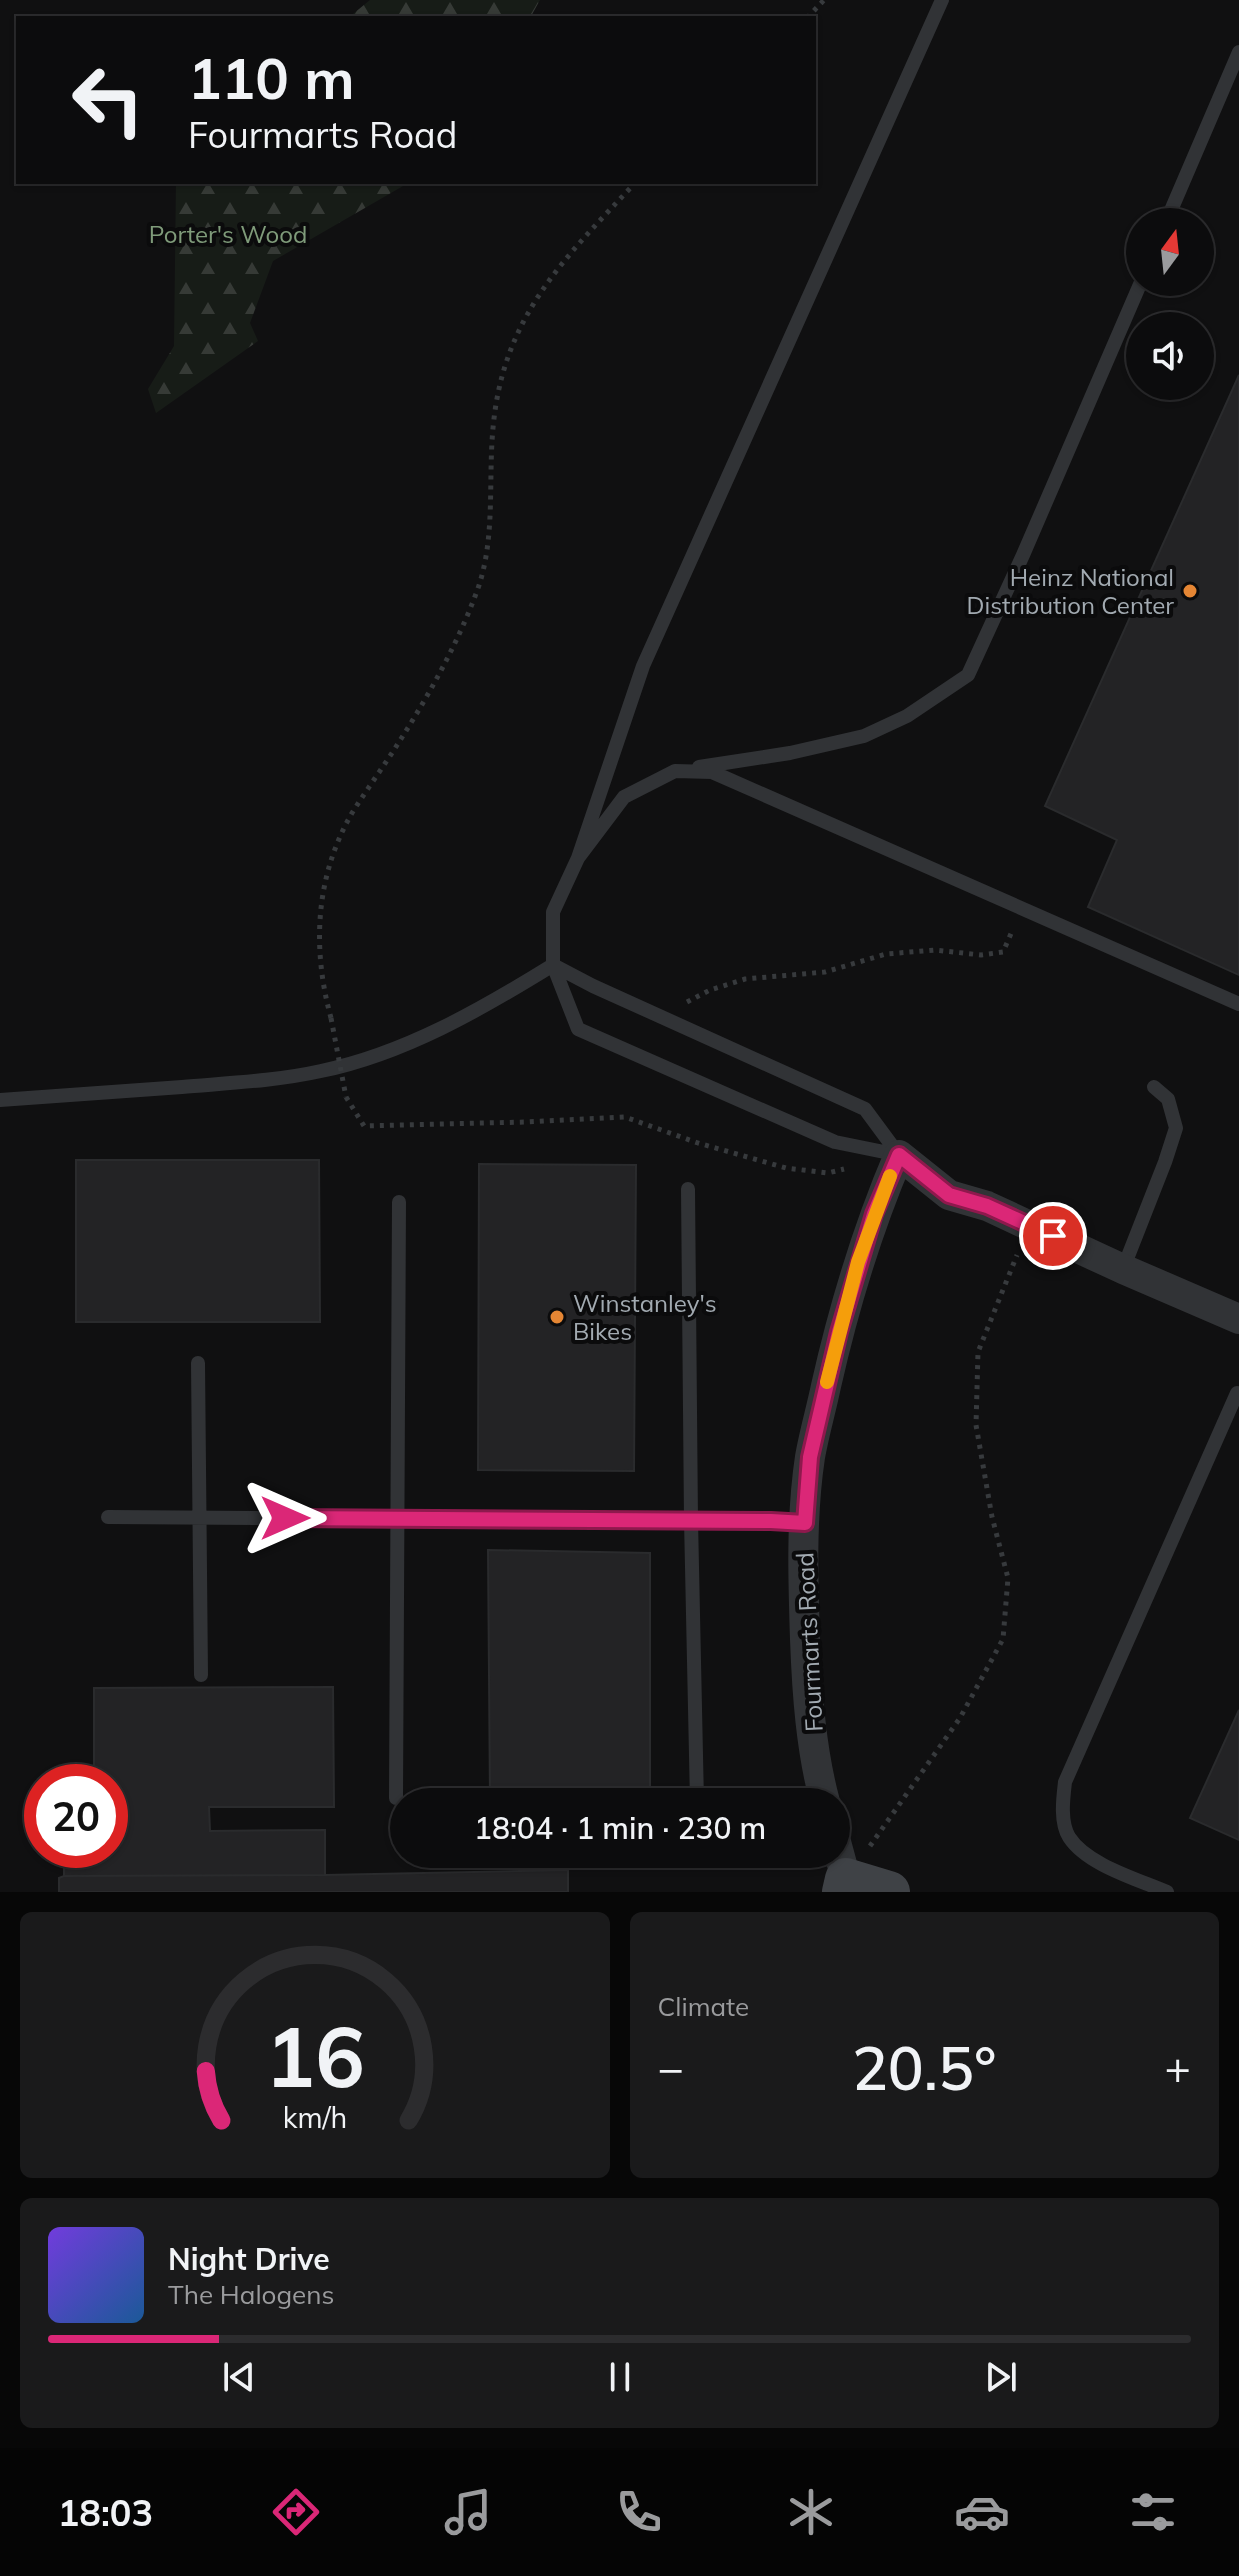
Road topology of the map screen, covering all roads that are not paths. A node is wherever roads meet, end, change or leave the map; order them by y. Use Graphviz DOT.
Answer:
graph roads {
  1 [pos="942,0"];
  2 [pos="1239,52"];
  3 [pos="1172,208"];
  4 [pos="1135,296"];
  5 [pos="675,771"];
  6 [pos="578,858"];
  7 [pos="553,965"];
  8 [pos="1239,1004"];
  9 [pos="1154,1087"];
  10 [pos="0,1100"];
  11 [pos="899,1155"];
  12 [pos="688,1189"];
  13 [pos="399,1202"];
  14 [pos="1123,1269"];
  15 [pos="1239,1319"];
  16 [pos="198,1363"];
  17 [pos="1237,1393"];
  18 [pos="108,1517"];
  19 [pos="201,1518"];
  20 [pos="397,1519"];
  21 [pos="691,1520"];
  22 [pos="805,1523"];
  23 [pos="201,1675"];
  24 [pos="396,1788"];
  25 [pos="697,1788"];
  26 [pos="821,1788"];
  27 [pos="842,1871"];
  28 [pos="889,1892"];
  29 [pos="1167,1892"];
  1 -- 6 [label="lane"];
  2 -- 3 [label="lane"];
  4 -- 5 [label="lane"];
  5 -- 6 [label="lane"];
  5 -- 8 [label="lane"];
  6 -- 7 [label="lane"];
  7 -- 10 [label="lane"];
  7 -- 11 [label="lane"];
  7 -- 11 [label="lane"];
  9 -- 14 [label="lane"];
  11 -- 14 [label="street"];
  11 -- 22 [label="street, Fourmarts Road"];
  12 -- 21 [label="lane"];
  13 -- 20 [label="lane"];
  14 -- 15 [label="street"];
  16 -- 19 [label="lane"];
  17 -- 29 [label="lane"];
  18 -- 19 [label="lane"];
  19 -- 20 [label="lane"];
  19 -- 23 [label="lane"];
  20 -- 21 [label="lane"];
  20 -- 24 [label="lane"];
  21 -- 22 [label="lane"];
  21 -- 25 [label="lane"];
  22 -- 26 [label="street, Fourmarts Road"];
  27 -- 28 [label="street"];
}
